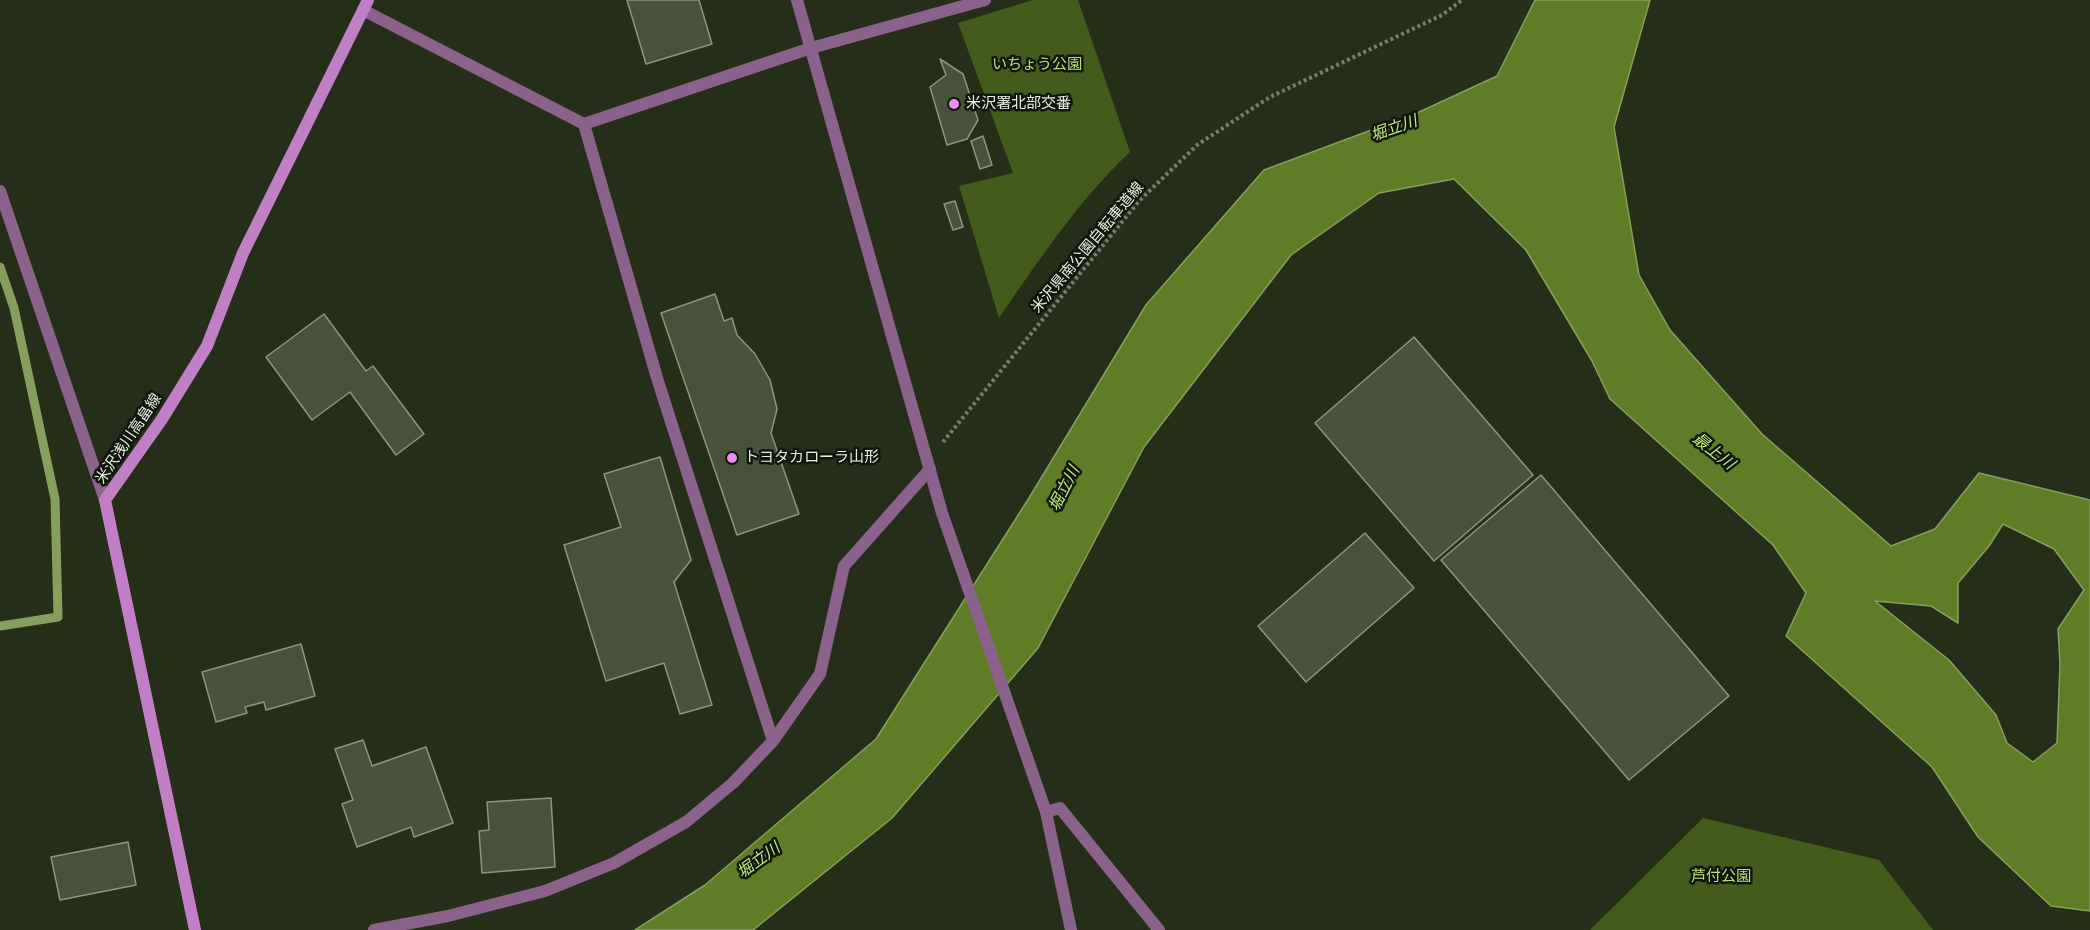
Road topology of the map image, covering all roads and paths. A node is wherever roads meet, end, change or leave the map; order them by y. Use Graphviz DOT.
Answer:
graph roads {
  1 [pos="797,0"];
  2 [pos="985,0"];
  3 [pos="1462,0"];
  4 [pos="365,5"];
  5 [pos="811,48"];
  6 [pos="584,124"];
  7 [pos="0,190"];
  8 [pos="937,450"];
  9 [pos="930,469"];
  10 [pos="105,500"];
  11 [pos="773,741"];
  12 [pos="1046,812"];
  13 [pos="195,930"];
  14 [pos="374,930"];
  15 [pos="1071,930"];
  16 [pos="1159,930"];
  1 -- 5 [label="street"];
  2 -- 5 [label="street"];
  3 -- 8 [label="path, 米沢県南公園自転車道線"];
  4 -- 6 [label="street"];
  4 -- 10 [label="main road, 米沢浅川高畠線"];
  5 -- 6 [label="street"];
  5 -- 9 [label="street"];
  6 -- 11 [label="street"];
  7 -- 10 [label="street"];
  9 -- 11 [label="street"];
  9 -- 12 [label="street"];
  10 -- 13 [label="main road, 米沢浅川高畠線"];
  11 -- 14 [label="street"];
  12 -- 15 [label="street"];
  12 -- 16 [label="street"];
}
